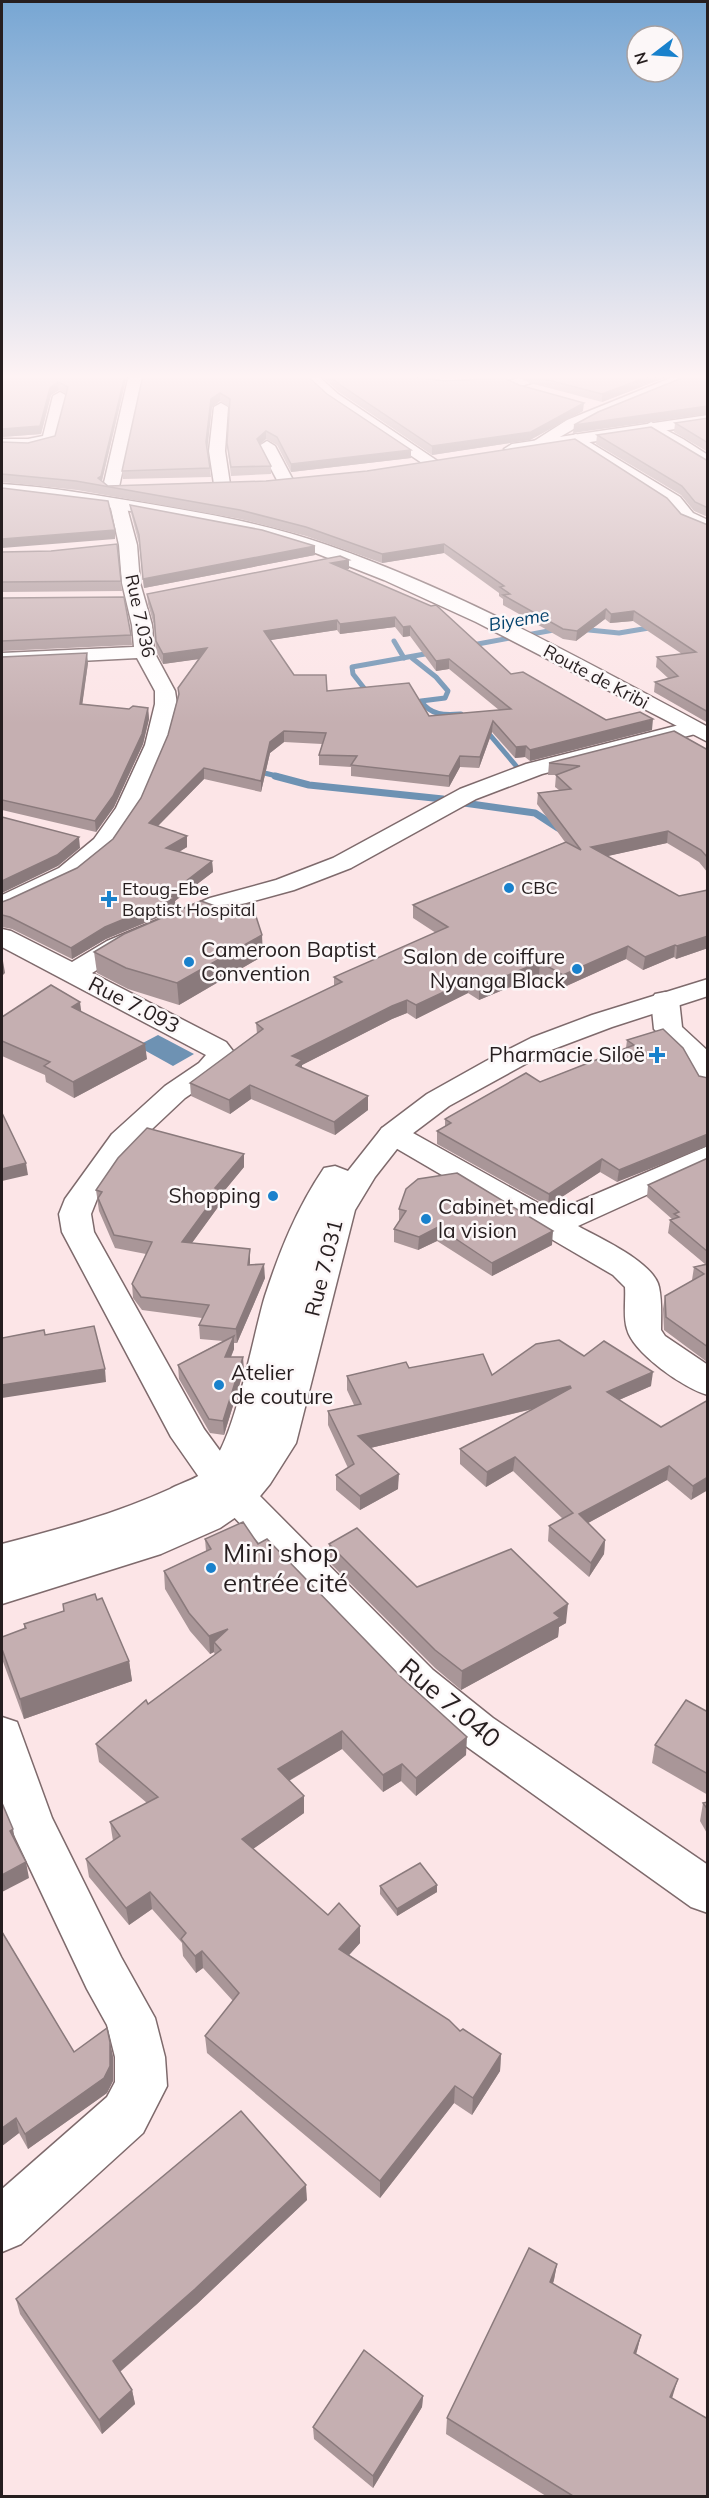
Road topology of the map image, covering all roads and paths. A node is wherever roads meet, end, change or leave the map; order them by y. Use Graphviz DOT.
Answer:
graph roads {
  1 [pos="45,492"];
  2 [pos="115,492"];
  3 [pos="121,492"];
  4 [pos="661,492"];
  5 [pos="114,495"];
  6 [pos="708,527"];
  7 [pos="344,557"];
  8 [pos="311,564"];
  9 [pos="144,596"];
  10 [pos="113,598"];
  11 [pos="144,652"];
  12 [pos="2,659"];
  13 [pos="699,732"];
  14 [pos="2,904"];
  15 [pos="2,938"];
  16 [pos="708,974"];
  17 [pos="76,975"];
  18 [pos="708,987"];
  19 [pos="665,1000"];
  20 [pos="708,1080"];
  21 [pos="708,1091"];
  22 [pos="708,1098"];
  23 [pos="393,1134"];
  24 [pos="708,1155"];
  25 [pos="554,1225"];
  26 [pos="708,1383"];
  27 [pos="230,1488"];
  28 [pos="2,1559"];
  29 [pos="2,1589"];
  30 [pos="2,1735"];
  31 [pos="708,1892"];
  32 [pos="2,2225"];
  1 -- 5 [label="street, Route de Kribi"];
  2 -- 5 [label="street"];
  3 -- 5 [label="street"];
  4 -- 6 [label="street"];
  5 -- 7 [label="street, Route de Kribi"];
  5 -- 9 [label="street, Rue 7.036"];
  7 -- 8 [label="street"];
  7 -- 13 [label="street, Route de Kribi"];
  9 -- 10 [label="street"];
  9 -- 11 [label="street, Rue 7.036"];
  11 -- 12 [label="street"];
  11 -- 14 [label="street, Rue 7.036"];
  13 -- 17 [label="street, Rue 7.093"];
  15 -- 17 [label="street"];
  16 -- 27 [label="street, Rue 7.031"];
  17 -- 27 [label="street, Rue 7.093"];
  18 -- 19 [label="street, Rue 7.031"];
  19 -- 20 [label="street"];
  19 -- 23 [label="street, Rue 7.031"];
  21 -- 22 [label="street"];
  23 -- 25 [label="street"];
  23 -- 27 [label="street, Rue 7.031"];
  24 -- 25 [label="street"];
  25 -- 26 [label="street"];
  27 -- 28 [label="street, Rue 7.031"];
  27 -- 29 [label="street, Rue 7.031"];
  27 -- 31 [label="street, Rue 7.040"];
  30 -- 32 [label="street"];
}
